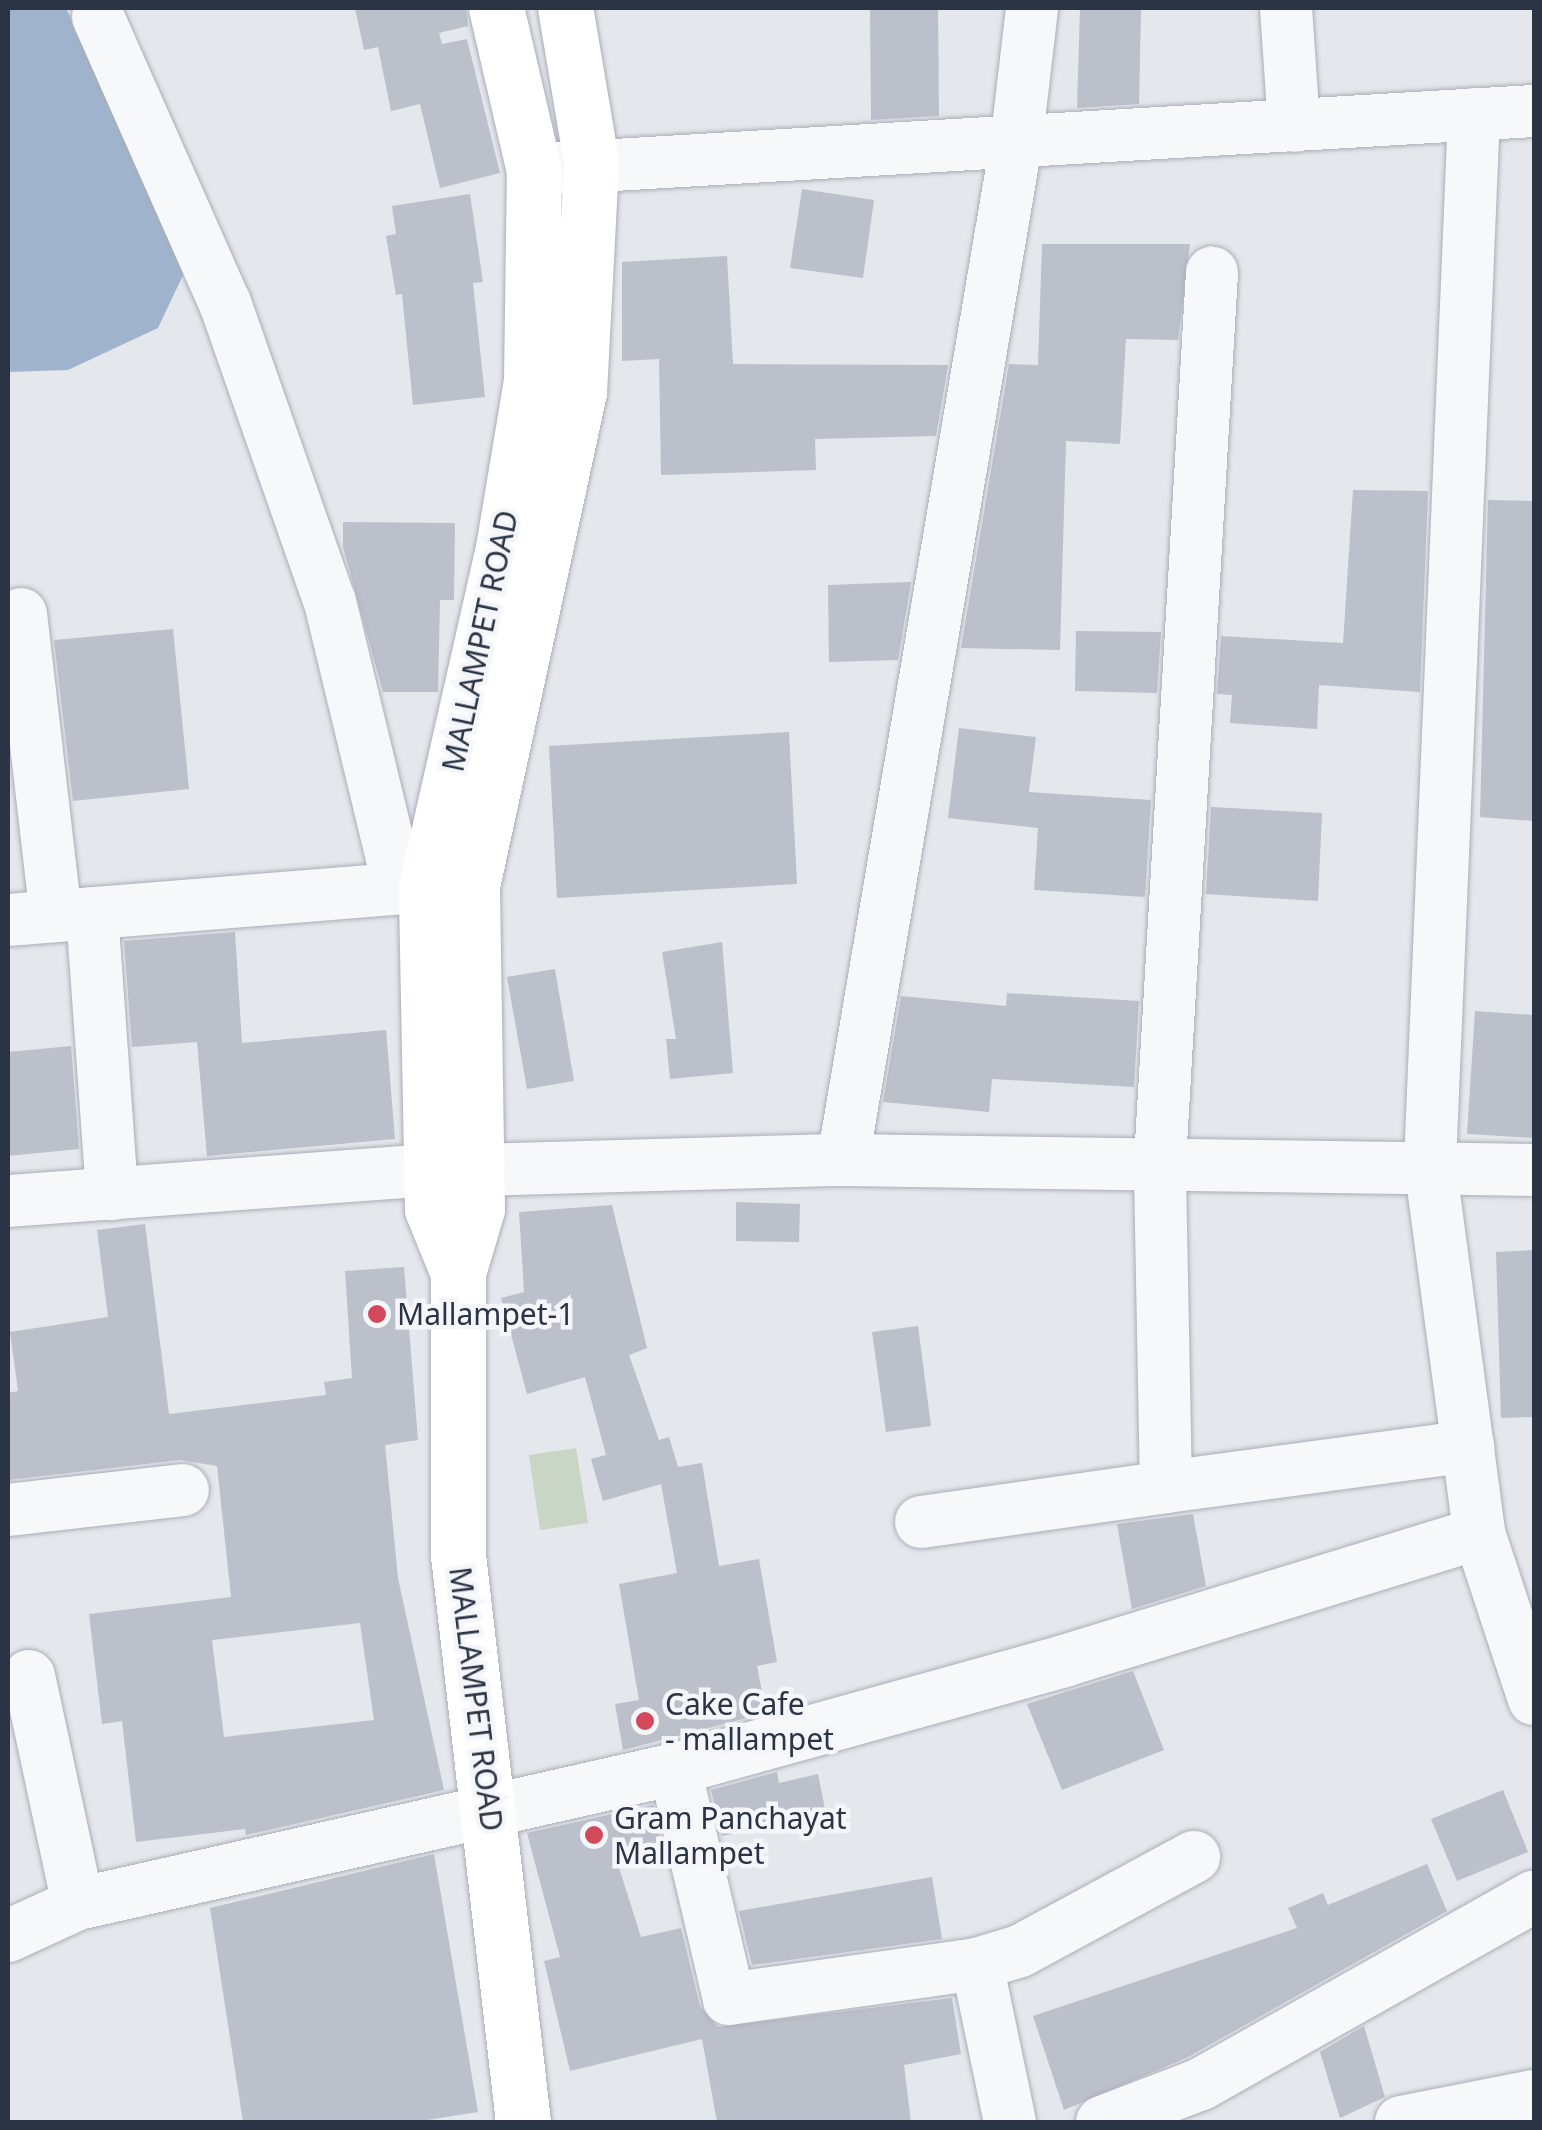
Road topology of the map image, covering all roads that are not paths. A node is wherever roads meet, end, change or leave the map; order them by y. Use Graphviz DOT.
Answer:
graph roads {
  1 [pos="496,8"];
  2 [pos="564,8"];
  3 [pos="1032,8"];
  4 [pos="1286,8"];
  5 [pos="98,16"];
  6 [pos="1534,112"];
  7 [pos="1474,114"];
  8 [pos="1294,126"];
  9 [pos="1016,145"];
  10 [pos="591,161"];
  11 [pos="534,171"];
  12 [pos="1212,274"];
  13 [pos="21,614"];
  14 [pos="432,887"];
  15 [pos="52,916"];
  16 [pos="843,1160"];
  17 [pos="1160,1161"];
  18 [pos="1430,1164"];
  19 [pos="454,1170"];
  20 [pos="1534,1170"];
  21 [pos="112,1194"];
  22 [pos="8,1201"];
  23 [pos="1468,1446"];
  24 [pos="1166,1487"];
  25 [pos="182,1490"];
  26 [pos="8,1510"];
  27 [pos="921,1522"];
  28 [pos="1478,1532"];
  29 [pos="29,1676"];
  30 [pos="1534,1699"];
  31 [pos="675,1769"];
  32 [pos="492,1814"];
  33 [pos="1194,1857"];
  34 [pos="1534,1896"];
  35 [pos="78,1904"];
  36 [pos="8,1936"];
  37 [pos="978,1964"];
  38 [pos="1534,2096"];
  39 [pos="1114,2121"];
  40 [pos="522,2122"];
  41 [pos="1010,2122"];
  42 [pos="1401,2122"];
  1 -- 11 [label="main road, MALLAMPET ROAD"];
  2 -- 10 [label="main road, MALLAMPET ROAD"];
  3 -- 9 [label="street"];
  4 -- 8 [label="street"];
  5 -- 14 [label="street"];
  6 -- 7 [label="street"];
  7 -- 8 [label="street"];
  7 -- 18 [label="street"];
  8 -- 9 [label="street"];
  9 -- 10 [label="street"];
  9 -- 16 [label="street"];
  10 -- 11 [label="street"];
  10 -- 14 [label="main road, MALLAMPET ROAD"];
  11 -- 14 [label="main road, MALLAMPET ROAD"];
  12 -- 17 [label="street"];
  13 -- 15 [label="street"];
  14 -- 15 [label="street"];
  14 -- 19 [label="main road, MALLAMPET ROAD"];
  15 -- 21 [label="street"];
  16 -- 17 [label="street"];
  16 -- 19 [label="street"];
  17 -- 18 [label="street"];
  17 -- 24 [label="street"];
  18 -- 20 [label="street"];
  18 -- 23 [label="street"];
  19 -- 21 [label="street"];
  19 -- 32 [label="main road, MALLAMPET ROAD"];
  21 -- 22 [label="street"];
  23 -- 24 [label="street"];
  23 -- 28 [label="street"];
  24 -- 27 [label="street"];
  25 -- 26 [label="street"];
  28 -- 30 [label="street"];
  28 -- 31 [label="street"];
  29 -- 35 [label="street"];
  31 -- 32 [label="street"];
  31 -- 37 [label="street"];
  32 -- 35 [label="street"];
  32 -- 40 [label="main road, MALLAMPET ROAD"];
  33 -- 37 [label="street"];
  34 -- 39 [label="street"];
  35 -- 36 [label="street"];
  37 -- 41 [label="street"];
  38 -- 42 [label="street"];
}
